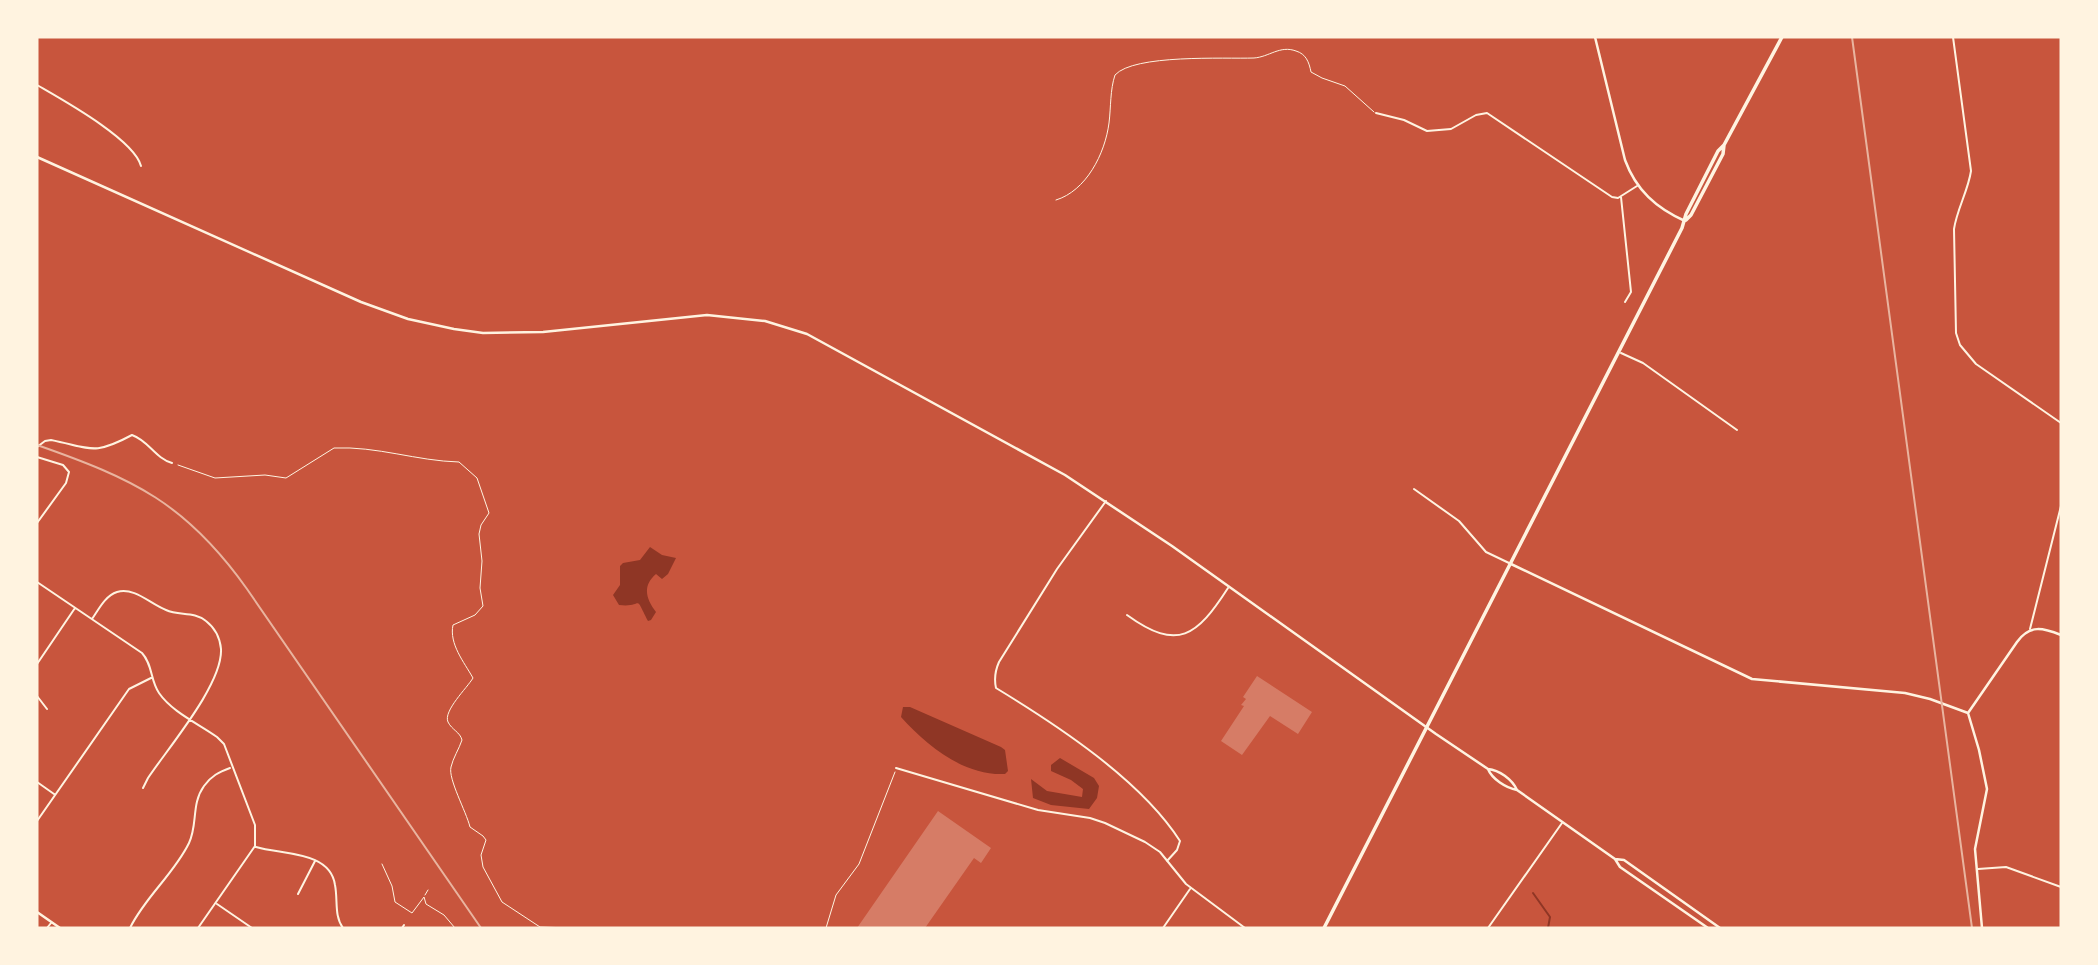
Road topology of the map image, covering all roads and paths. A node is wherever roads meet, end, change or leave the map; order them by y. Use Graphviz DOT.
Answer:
graph roads {
  1 [pos="1595,37"];
  2 [pos="1782,37"];
  3 [pos="1953,37"];
  4 [pos="37,85"];
  5 [pos="1376,113"];
  6 [pos="37,158"];
  7 [pos="141,166"];
  8 [pos="1637,185"];
  9 [pos="1621,196"];
  10 [pos="1056,200"];
  11 [pos="1685,221"];
  12 [pos="1625,302"];
  13 [pos="1619,351"];
  14 [pos="2061,423"];
  15 [pos="1737,430"];
  16 [pos="37,447"];
  17 [pos="37,457"];
  18 [pos="173,463"];
  19 [pos="1414,489"];
  20 [pos="1106,501"];
  21 [pos="2061,506"];
  22 [pos="37,523"];
  23 [pos="1510,564"];
  24 [pos="37,582"];
  25 [pos="1229,587"];
  26 [pos="75,608"];
  27 [pos="1127,615"];
  28 [pos="92,619"];
  29 [pos="2030,629"];
  30 [pos="2061,635"];
  31 [pos="37,664"];
  32 [pos="152,678"];
  33 [pos="37,696"];
  34 [pos="47,709"];
  35 [pos="1968,713"];
  36 [pos="190,718"];
  37 [pos="1427,727"];
  38 [pos="231,768"];
  39 [pos="896,768"];
  40 [pos="1488,769"];
  41 [pos="37,782"];
  42 [pos="144,788"];
  43 [pos="1517,790"];
  44 [pos="54,795"];
  45 [pos="37,821"];
  46 [pos="1563,822"];
  47 [pos="255,846"];
  48 [pos="1615,859"];
  49 [pos="316,860"];
  50 [pos="1167,861"];
  51 [pos="382,864"];
  52 [pos="1976,869"];
  53 [pos="2061,887"];
  54 [pos="1190,888"];
  55 [pos="428,890"];
  56 [pos="298,894"];
  57 [pos="424,897"];
  58 [pos="216,903"];
  59 [pos="37,912"];
  60 [pos="412,914"];
  61 [pos="51,922"];
  62 [pos="403,927"];
  63 [pos="47,928"];
  64 [pos="60,928"];
  65 [pos="130,928"];
  66 [pos="198,928"];
  67 [pos="252,928"];
  68 [pos="343,928"];
  69 [pos="455,928"];
  70 [pos="571,928"];
  71 [pos="826,928"];
  72 [pos="1163,928"];
  73 [pos="1245,928"];
  74 [pos="1324,928"];
  75 [pos="1488,928"];
  76 [pos="1708,928"];
  77 [pos="1720,928"];
  78 [pos="1982,928"];
  1 -- 8 [label="main road"];
  2 -- 11 [label="highway"];
  3 -- 14 [label="street"];
  4 -- 7 [label="street"];
  5 -- 9 [label="street"];
  5 -- 10 [label="lane"];
  6 -- 20 [label="main road"];
  8 -- 9 [label="street"];
  8 -- 11 [label="main road"];
  9 -- 12 [label="street"];
  11 -- 13 [label="highway"];
  13 -- 15 [label="street"];
  13 -- 23 [label="highway"];
  16 -- 18 [label="street"];
  17 -- 22 [label="street"];
  18 -- 70 [label="path"];
  19 -- 23 [label="street"];
  20 -- 25 [label="main road"];
  20 -- 50 [label="street"];
  21 -- 29 [label="street"];
  23 -- 35 [label="main road"];
  23 -- 37 [label="highway"];
  24 -- 26 [label="street"];
  25 -- 27 [label="street"];
  25 -- 37 [label="main road"];
  26 -- 28 [label="street"];
  26 -- 31 [label="street"];
  28 -- 32 [label="street"];
  28 -- 36 [label="street"];
  29 -- 30 [label="main road"];
  29 -- 35 [label="main road"];
  32 -- 36 [label="street"];
  32 -- 44 [label="street"];
  33 -- 34 [label="street"];
  35 -- 52 [label="main road"];
  36 -- 38 [label="street"];
  36 -- 42 [label="street"];
  37 -- 40 [label="main road"];
  37 -- 74 [label="highway"];
  38 -- 47 [label="street"];
  38 -- 65 [label="street"];
  39 -- 50 [label="street"];
  39 -- 71 [label="path"];
  40 -- 43 [label="main road"];
  40 -- 43 [label="main road"];
  41 -- 44 [label="street"];
  43 -- 46 [label="main road"];
  44 -- 45 [label="street"];
  46 -- 48 [label="main road"];
  46 -- 75 [label="street"];
  47 -- 49 [label="street"];
  47 -- 58 [label="street"];
  48 -- 76 [label="main road"];
  48 -- 77 [label="main road"];
  49 -- 56 [label="street"];
  49 -- 68 [label="street"];
  50 -- 54 [label="street"];
  51 -- 60 [label="path"];
  52 -- 53 [label="street"];
  52 -- 78 [label="main road"];
  54 -- 72 [label="street"];
  54 -- 73 [label="street"];
  55 -- 57 [label="path"];
  57 -- 60 [label="path"];
  57 -- 69 [label="path"];
  58 -- 66 [label="street"];
  58 -- 67 [label="street"];
  59 -- 61 [label="main road"];
  60 -- 62 [label="path"];
  61 -- 63 [label="street"];
  61 -- 64 [label="main road"];
}
